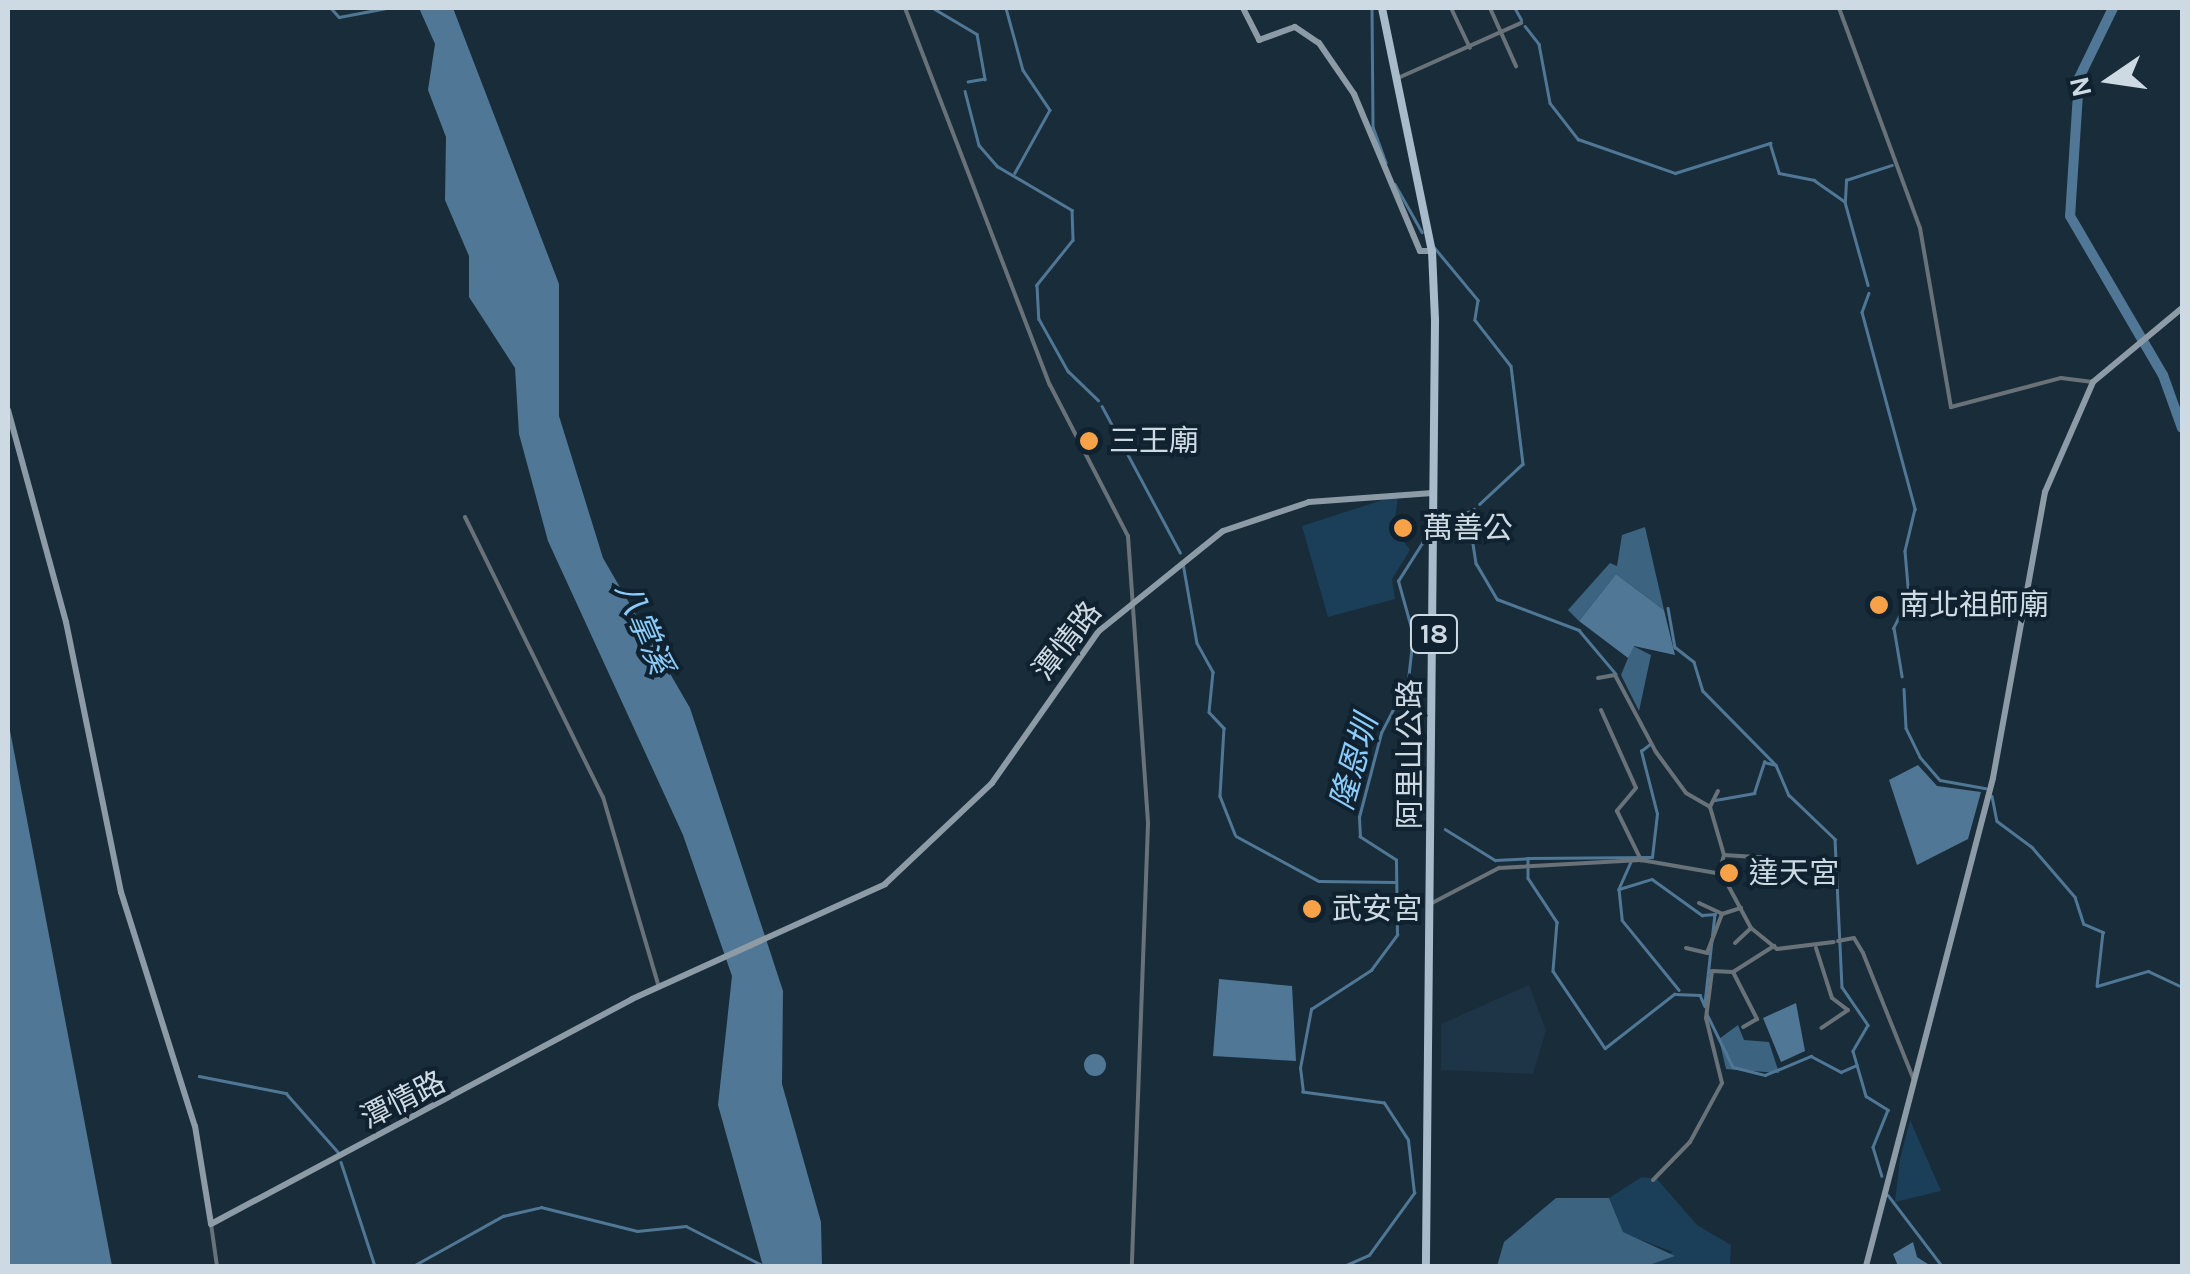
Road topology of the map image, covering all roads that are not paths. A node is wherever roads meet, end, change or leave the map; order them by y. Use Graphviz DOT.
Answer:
graph roads {
  1 [pos="905,8"];
  2 [pos="1243,8"];
  3 [pos="1382,8"];
  4 [pos="1451,8"];
  5 [pos="1490,8"];
  6 [pos="1840,8"];
  7 [pos="1521,23"];
  8 [pos="1501,32"];
  9 [pos="1470,48"];
  10 [pos="1516,66"];
  11 [pos="1398,78"];
  12 [pos="1432,251"];
  13 [pos="2182,308"];
  14 [pos="2094,382"];
  15 [pos="8,410"];
  16 [pos="1434,493"];
  17 [pos="465,518"];
  18 [pos="1133,597"];
  19 [pos="1598,678"];
  20 [pos="1602,710"];
  21 [pos="1718,791"];
  22 [pos="1710,806"];
  23 [pos="1724,855"];
  24 [pos="1641,860"];
  25 [pos="1832,862"];
  26 [pos="1719,874"];
  27 [pos="1699,903"];
  28 [pos="1432,904"];
  29 [pos="1741,908"];
  30 [pos="1723,914"];
  31 [pos="1752,928"];
  32 [pos="1735,943"];
  33 [pos="1774,946"];
  34 [pos="1686,948"];
  35 [pos="1816,948"];
  36 [pos="1733,972"];
  37 [pos="663,988"];
  38 [pos="1742,1027"];
  39 [pos="1821,1028"];
  40 [pos="1913,1078"];
  41 [pos="1654,1180"];
  42 [pos="211,1224"];
  43 [pos="218,1266"];
  44 [pos="1132,1266"];
  45 [pos="1426,1266"];
  46 [pos="1866,1266"];
  1 -- 18 [label="street"];
  2 -- 12 [label="street"];
  3 -- 11 [label="main road, 阿里山公路 / 18"];
  4 -- 9 [label="street"];
  5 -- 8 [label="street"];
  6 -- 14 [label="street"];
  7 -- 8 [label="street"];
  8 -- 9 [label="street"];
  8 -- 10 [label="street"];
  9 -- 11 [label="street"];
  11 -- 12 [label="main road, 阿里山公路 / 18"];
  12 -- 16 [label="main road, 阿里山公路 / 18"];
  13 -- 14 [label="street"];
  14 -- 40 [label="street"];
  15 -- 42 [label="street"];
  16 -- 18 [label="street, 潭情路"];
  16 -- 28 [label="main road, 阿里山公路 / 18"];
  17 -- 37 [label="street"];
  18 -- 37 [label="street, 潭情路"];
  18 -- 44 [label="street"];
  19 -- 22 [label="street"];
  20 -- 24 [label="street"];
  21 -- 22 [label="street"];
  22 -- 23 [label="street"];
  23 -- 25 [label="street"];
  23 -- 26 [label="street"];
  24 -- 26 [label="street"];
  24 -- 28 [label="street"];
  26 -- 29 [label="street"];
  27 -- 30 [label="street"];
  28 -- 45 [label="main road, 阿里山公路 / 18"];
  29 -- 30 [label="street"];
  29 -- 31 [label="street"];
  30 -- 34 [label="street"];
  31 -- 32 [label="street"];
  31 -- 33 [label="street"];
  33 -- 35 [label="street"];
  33 -- 36 [label="street"];
  35 -- 39 [label="street"];
  35 -- 40 [label="street"];
  36 -- 38 [label="street"];
  36 -- 41 [label="street"];
  37 -- 42 [label="street, 潭情路"];
  40 -- 46 [label="street"];
  42 -- 43 [label="street"];
}
